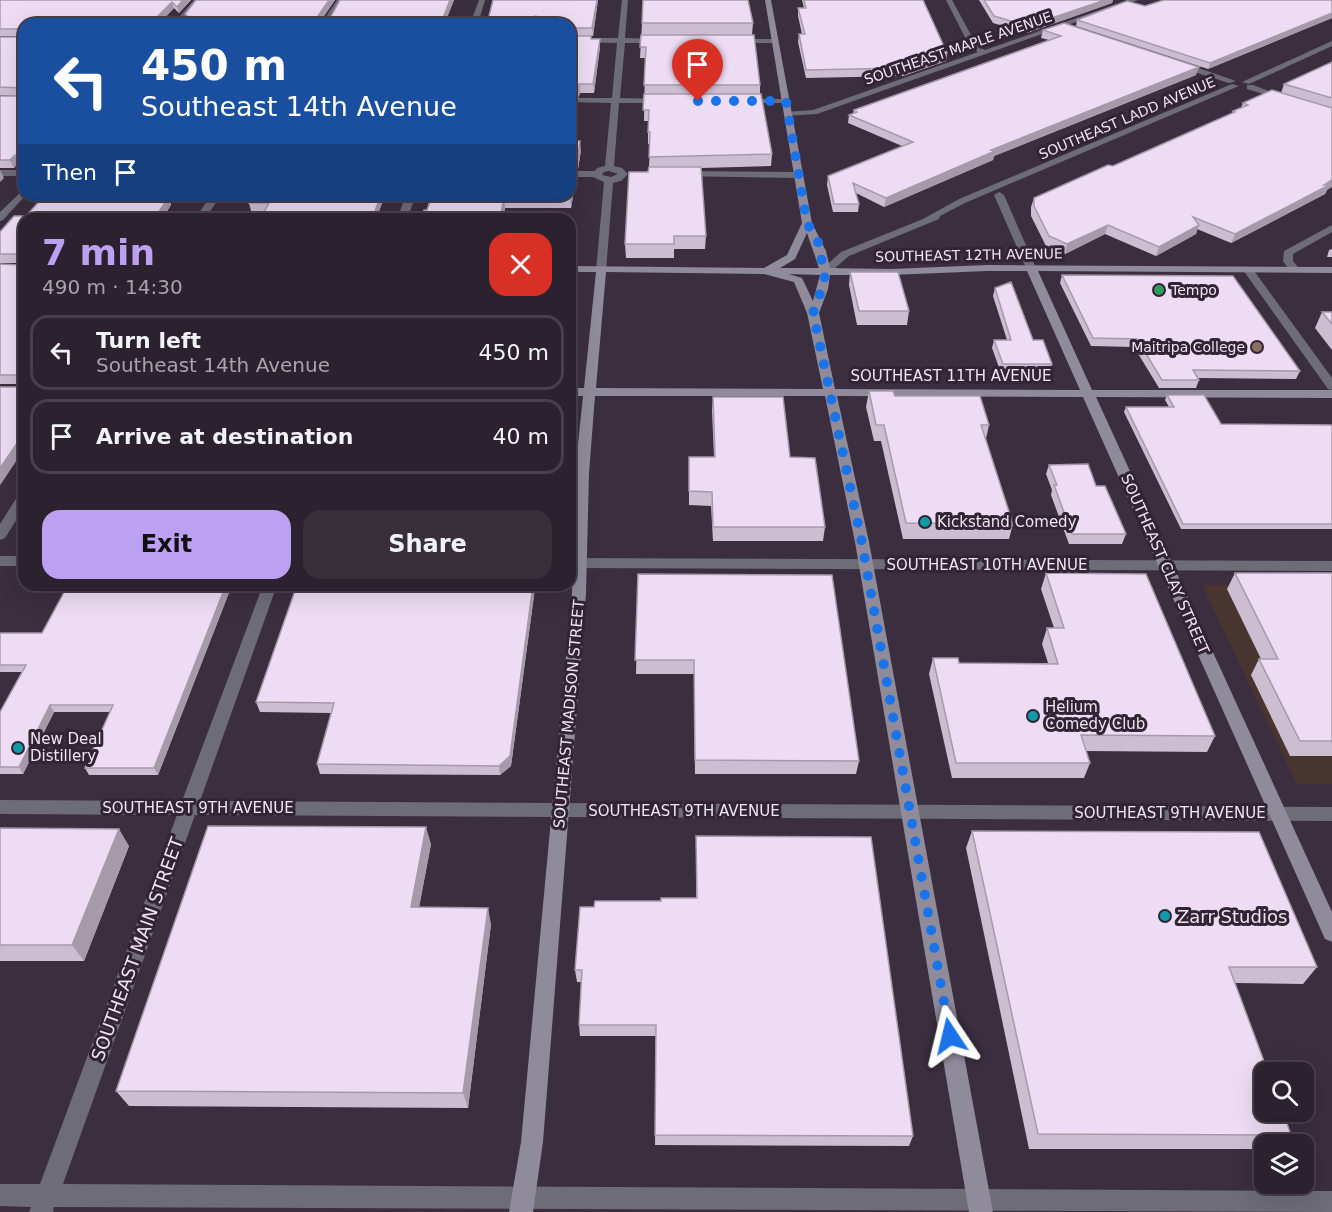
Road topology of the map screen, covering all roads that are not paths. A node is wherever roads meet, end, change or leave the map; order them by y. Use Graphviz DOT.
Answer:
graph roads {
  1 [pos="198,0"];
  2 [pos="340,0"];
  3 [pos="483,0"];
  4 [pos="625,0"];
  5 [pos="768,0"];
  6 [pos="949,0"];
  7 [pos="1135,0"];
  8 [pos="182,18"];
  9 [pos="329,18"];
  10 [pos="476,18"];
  11 [pos="1063,26"];
  12 [pos="1080,32"];
  13 [pos="576,40"];
  14 [pos="621,40"];
  15 [pos="667,41"];
  16 [pos="724,41"];
  17 [pos="775,41"];
  18 [pos="1332,43"];
  19 [pos="986,53"];
  20 [pos="1165,59"];
  21 [pos="1234,84"];
  22 [pos="1248,84"];
  23 [pos="576,100"];
  24 [pos="615,100"];
  25 [pos="1291,100"];
  26 [pos="675,101"];
  27 [pos="732,101"];
  28 [pos="786,101"];
  29 [pos="788,114"];
  30 [pos="609,168"];
  31 [pos="0,173"];
  32 [pos="18,173"];
  33 [pos="576,174"];
  34 [pos="596,174"];
  35 [pos="678,174"];
  36 [pos="1030,174"];
  37 [pos="798,175"];
  38 [pos="609,180"];
  39 [pos="999,195"];
  40 [pos="18,198"];
  41 [pos="0,218"];
  42 [pos="928,219"];
  43 [pos="807,223"];
  44 [pos="1332,228"];
  45 [pos="1031,268"];
  46 [pos="576,269"];
  47 [pos="1248,270"];
  48 [pos="1295,270"];
  49 [pos="1332,270"];
  50 [pos="601,271"];
  51 [pos="765,271"];
  52 [pos="824,272"];
  53 [pos="813,313"];
  54 [pos="1332,386"];
  55 [pos="576,392"];
  56 [pos="590,392"];
  57 [pos="830,392"];
  58 [pos="1088,394"];
  59 [pos="1332,394"];
  60 [pos="18,506"];
  61 [pos="0,535"];
  62 [pos="576,550"];
  63 [pos="0,561"];
  64 [pos="18,561"];
  65 [pos="576,563"];
  66 [pos="866,564"];
  67 [pos="1166,565"];
  68 [pos="1332,566"];
  69 [pos="576,570"];
  70 [pos="268,591"];
  71 [pos="0,807"];
  72 [pos="188,808"];
  73 [pos="562,810"];
  74 [pos="910,812"];
  75 [pos="1278,814"];
  76 [pos="1332,814"];
  77 [pos="1332,933"];
  78 [pos="0,1195"];
  79 [pos="1332,1202"];
  80 [pos="44,1204"];
  81 [pos="522,1205"];
  82 [pos="980,1206"];
  1 -- 8 [label="street"];
  2 -- 9 [label="street"];
  3 -- 10 [label="street"];
  4 -- 14 [label="street"];
  5 -- 17 [label="main road"];
  6 -- 19 [label="street"];
  7 -- 11 [label="street, SOUTHEAST MAPLE AVENUE"];
  11 -- 12 [label="street"];
  11 -- 19 [label="street, SOUTHEAST MAPLE AVENUE"];
  13 -- 14 [label="street"];
  14 -- 15 [label="street"];
  14 -- 24 [label="street"];
  16 -- 17 [label="street"];
  17 -- 28 [label="main road"];
  18 -- 22 [label="street"];
  19 -- 29 [label="street, SOUTHEAST MAPLE AVENUE"];
  20 -- 21 [label="street"];
  21 -- 22 [label="street"];
  21 -- 36 [label="street, SOUTHEAST LADD AVENUE"];
  22 -- 25 [label="street"];
  23 -- 24 [label="street"];
  24 -- 26 [label="street"];
  24 -- 30 [label="street"];
  27 -- 28 [label="street"];
  28 -- 29 [label="main road"];
  29 -- 37 [label="main road"];
  30 -- 34 [label="street"];
  30 -- 38 [label="street"];
  31 -- 32 [label="street"];
  33 -- 34 [label="street"];
  34 -- 38 [label="street"];
  35 -- 37 [label="street"];
  36 -- 39 [label="street, SOUTHEAST LADD AVENUE"];
  36 -- 42 [label="street, SOUTHEAST LADD AVENUE"];
  37 -- 43 [label="main road"];
  38 -- 50 [label="street, SOUTHEAST MADISON STREET"];
  39 -- 42 [label="street, SOUTHEAST LADD AVENUE"];
  39 -- 45 [label="street, SOUTHEAST CLAY STREET"];
  40 -- 41 [label="street"];
  42 -- 52 [label="street, SOUTHEAST LADD AVENUE"];
  43 -- 51 [label="main road"];
  43 -- 52 [label="main road"];
  44 -- 48 [label="street"];
  45 -- 47 [label="main road, SOUTHEAST 12TH AVENUE"];
  45 -- 52 [label="main road, SOUTHEAST 12TH AVENUE"];
  45 -- 58 [label="main road, SOUTHEAST CLAY STREET"];
  46 -- 50 [label="main road, SOUTHEAST 12TH AVENUE"];
  47 -- 48 [label="main road, SOUTHEAST 12TH AVENUE"];
  47 -- 54 [label="street"];
  48 -- 49 [label="main road, SOUTHEAST 12TH AVENUE"];
  50 -- 51 [label="main road, SOUTHEAST 12TH AVENUE"];
  50 -- 56 [label="main road, SOUTHEAST MADISON STREET"];
  51 -- 52 [label="main road, SOUTHEAST 12TH AVENUE"];
  51 -- 53 [label="main road"];
  52 -- 53 [label="main road"];
  53 -- 57 [label="main road"];
  55 -- 56 [label="main road, SOUTHEAST 11TH AVENUE"];
  56 -- 57 [label="main road, SOUTHEAST 11TH AVENUE"];
  56 -- 62 [label="main road, SOUTHEAST MADISON STREET"];
  57 -- 58 [label="main road, SOUTHEAST 11TH AVENUE"];
  57 -- 66 [label="main road"];
  58 -- 59 [label="main road, SOUTHEAST 11TH AVENUE"];
  58 -- 67 [label="main road, SOUTHEAST CLAY STREET"];
  60 -- 61 [label="street"];
  63 -- 64 [label="street"];
  65 -- 66 [label="street, SOUTHEAST 10TH AVENUE"];
  66 -- 67 [label="street, SOUTHEAST 10TH AVENUE"];
  66 -- 74 [label="main road"];
  67 -- 68 [label="street, SOUTHEAST 10TH AVENUE"];
  67 -- 75 [label="main road, SOUTHEAST CLAY STREET"];
  69 -- 73 [label="main road, SOUTHEAST MADISON STREET"];
  70 -- 72 [label="street, SOUTHEAST MAIN STREET"];
  71 -- 72 [label="street, SOUTHEAST 9TH AVENUE"];
  72 -- 73 [label="street, SOUTHEAST 9TH AVENUE"];
  72 -- 80 [label="street, SOUTHEAST MAIN STREET"];
  73 -- 74 [label="street, SOUTHEAST 9TH AVENUE"];
  73 -- 81 [label="main road, SOUTHEAST MADISON STREET"];
  74 -- 75 [label="street, SOUTHEAST 9TH AVENUE"];
  74 -- 82 [label="main road"];
  75 -- 76 [label="street, SOUTHEAST 9TH AVENUE"];
  75 -- 77 [label="main road, SOUTHEAST CLAY STREET"];
  78 -- 80 [label="street"];
  79 -- 82 [label="street"];
  80 -- 81 [label="street"];
  81 -- 82 [label="street"];
}
